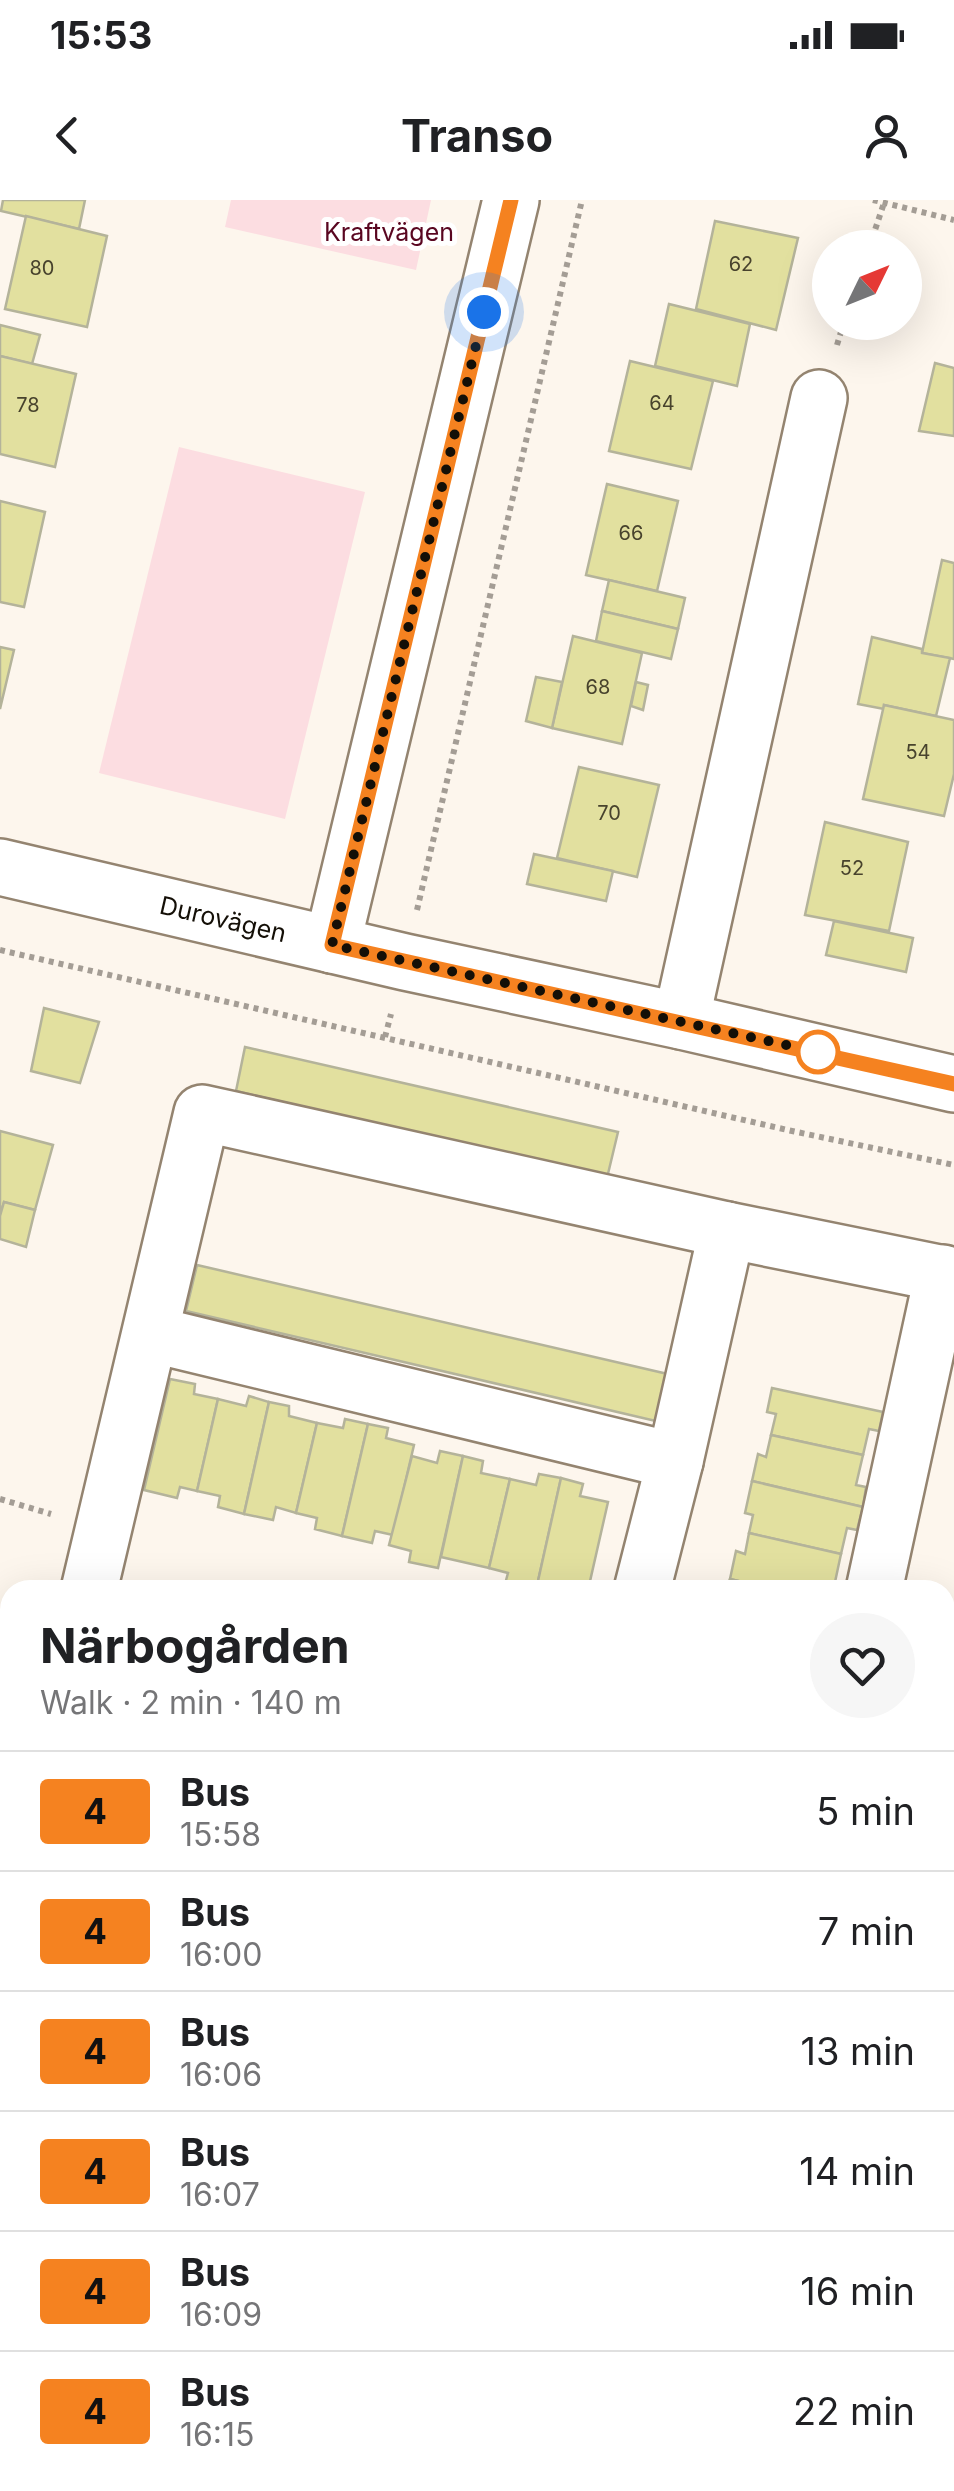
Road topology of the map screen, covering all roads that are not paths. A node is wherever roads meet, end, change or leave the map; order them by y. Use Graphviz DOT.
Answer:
graph roads {
  1 [pos="511,200"];
  2 [pos="819,398"];
  3 [pos="0,867"];
  4 [pos="332,945"];
  5 [pos="681,1021"];
  6 [pos="954,1084"];
  7 [pos="727,1230"];
  8 [pos="948,1274"];
  9 [pos="151,1334"];
  10 [pos="675,1461"];
  11 [pos="91,1580"];
  12 [pos="645,1580"];
  13 [pos="876,1580"];
  1 -- 4 [label="street"];
  2 -- 5 [label="street"];
  3 -- 4 [label="street, Durovägen"];
  4 -- 5 [label="street, Durovägen"];
  5 -- 6 [label="street, Durovägen"];
  7 -- 8 [label="street"];
  7 -- 9 [label="street"];
  7 -- 10 [label="street"];
  8 -- 13 [label="street"];
  9 -- 10 [label="street"];
  9 -- 11 [label="street"];
  10 -- 12 [label="street"];
}
